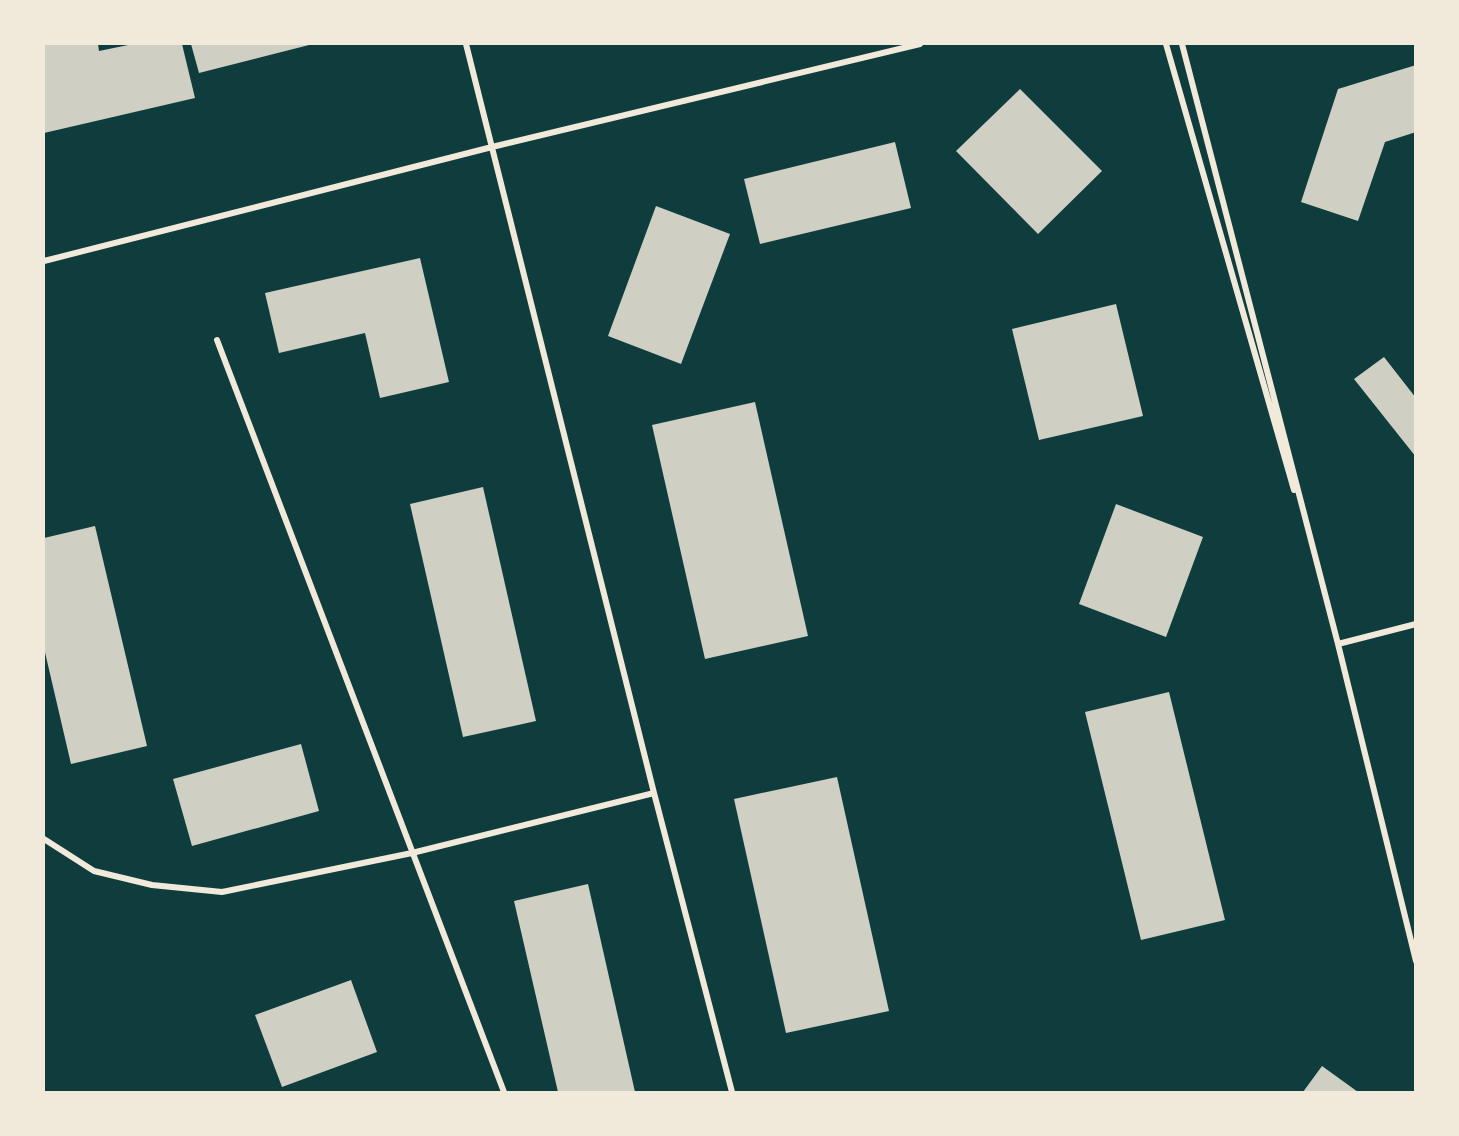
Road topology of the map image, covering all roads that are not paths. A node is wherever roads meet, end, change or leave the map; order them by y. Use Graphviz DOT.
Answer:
graph roads {
  1 [pos="466,44"];
  2 [pos="920,44"];
  3 [pos="1166,44"];
  4 [pos="1182,44"];
  5 [pos="492,147"];
  6 [pos="44,261"];
  7 [pos="217,340"];
  8 [pos="1416,624"];
  9 [pos="1338,644"];
  10 [pos="654,793"];
  11 [pos="44,839"];
  12 [pos="412,853"];
  13 [pos="1416,961"];
  14 [pos="504,1092"];
  15 [pos="732,1092"];
  1 -- 5 [label="street"];
  2 -- 5 [label="street"];
  3 -- 9 [label="street"];
  4 -- 9 [label="street"];
  5 -- 6 [label="street"];
  5 -- 10 [label="street"];
  7 -- 12 [label="street"];
  8 -- 9 [label="street"];
  9 -- 13 [label="street"];
  10 -- 12 [label="street"];
  10 -- 15 [label="street"];
  11 -- 12 [label="street"];
  12 -- 14 [label="street"];
}
